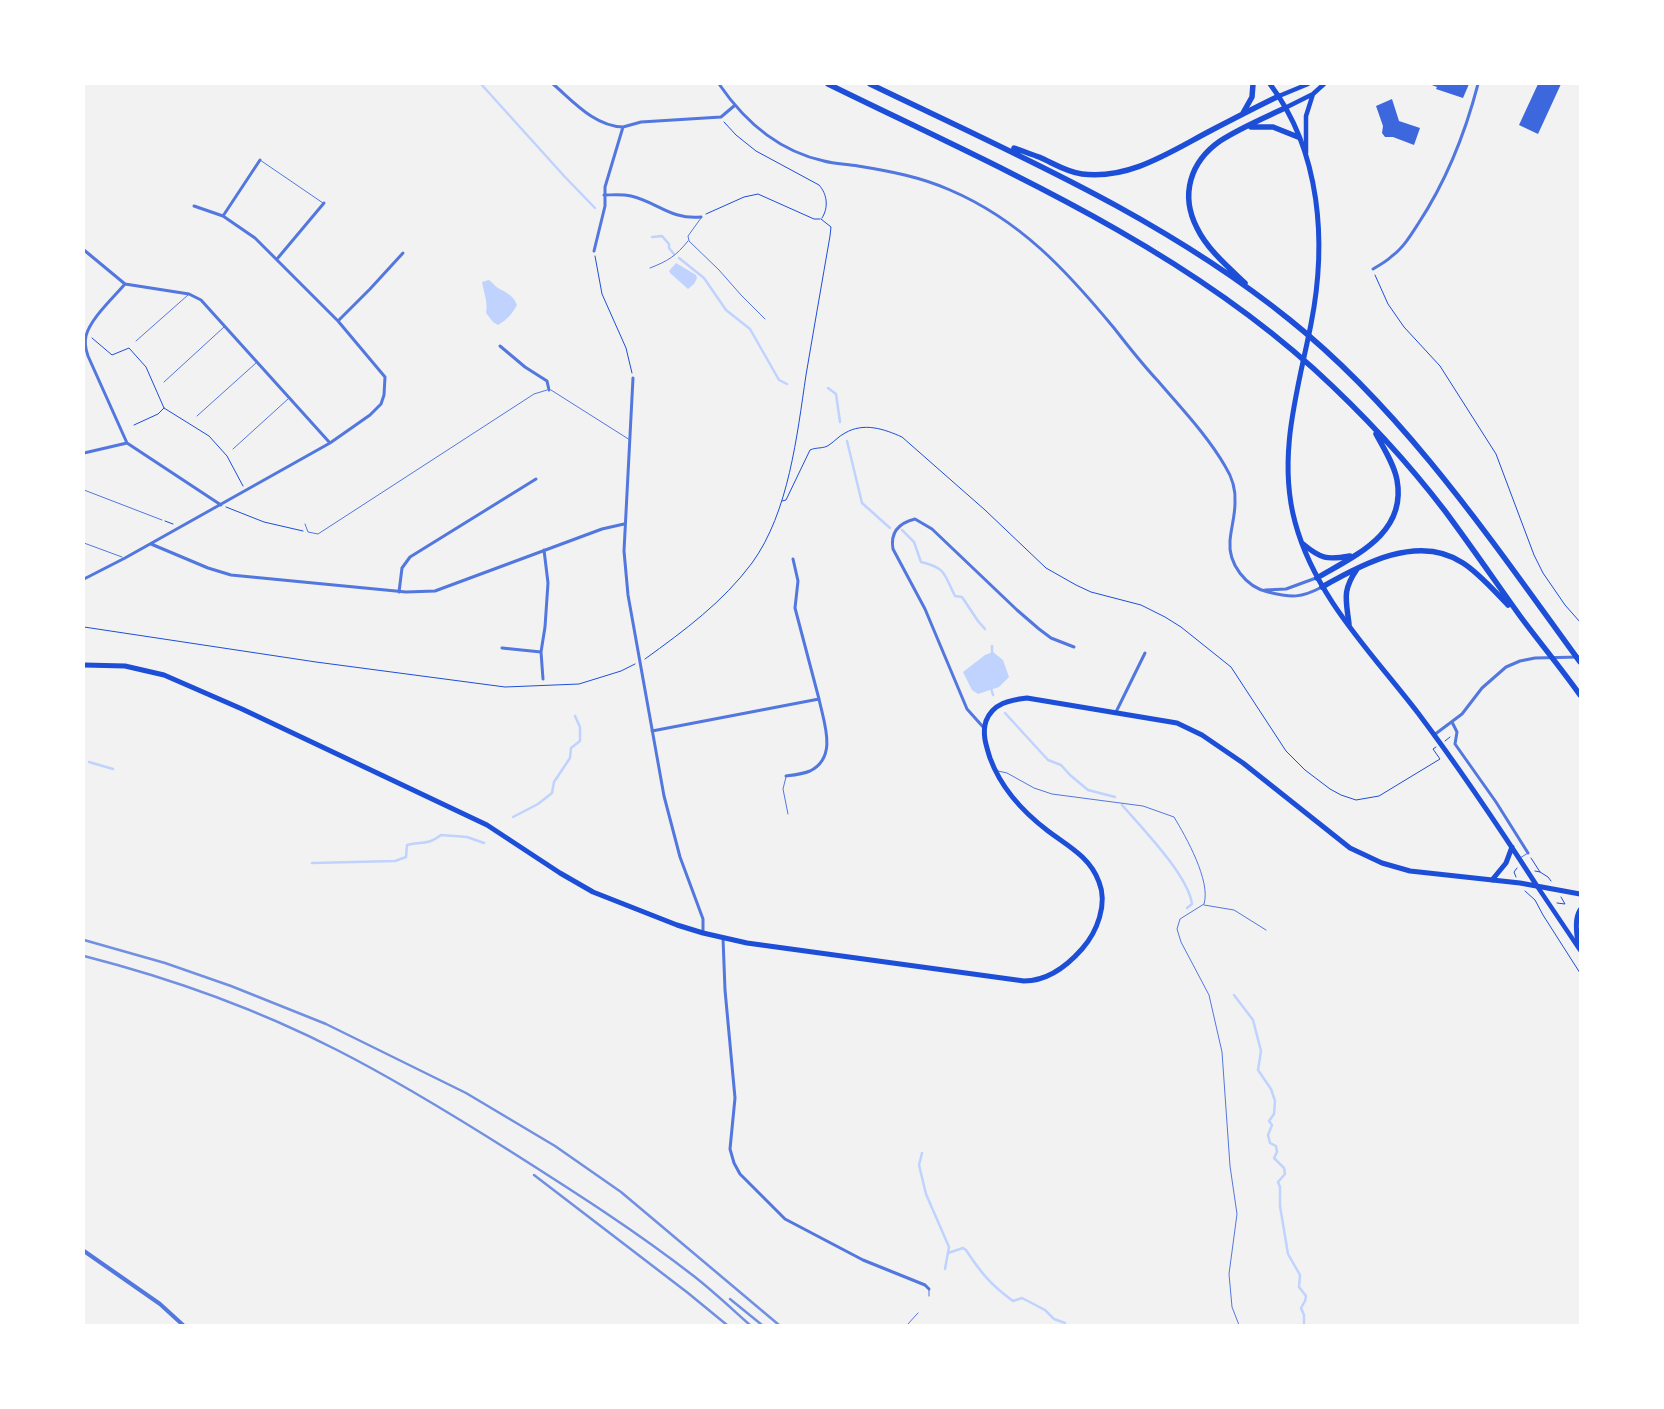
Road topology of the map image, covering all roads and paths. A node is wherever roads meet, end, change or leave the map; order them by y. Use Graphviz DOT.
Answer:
graph roads {
  1 [pos="553,84"];
  2 [pos="719,84"];
  3 [pos="828,84"];
  4 [pos="870,84"];
  5 [pos="1254,84"];
  6 [pos="1270,84"];
  7 [pos="1308,84"];
  8 [pos="1324,84"];
  9 [pos="1478,84"];
  10 [pos="1313,94"];
  11 [pos="1279,96"];
  12 [pos="734,106"];
  13 [pos="1285,108"];
  14 [pos="1244,113"];
  15 [pos="721,117"];
  16 [pos="623,127"];
  17 [pos="1246,128"];
  18 [pos="1298,138"];
  19 [pos="988,139"];
  20 [pos="1306,157"];
  21 [pos="260,160"];
  22 [pos="604,195"];
  23 [pos="324,203"];
  24 [pos="194,206"];
  25 [pos="222,216"];
  26 [pos="701,217"];
  27 [pos="822,219"];
  28 [pos="689,241"];
  29 [pos="84,250"];
  30 [pos="594,251"];
  31 [pos="403,253"];
  32 [pos="277,259"];
  33 [pos="650,268"];
  34 [pos="1373,269"];
  35 [pos="125,284"];
  36 [pos="189,294"];
  37 [pos="1258,294"];
  38 [pos="766,319"];
  39 [pos="338,321"];
  40 [pos="224,326"];
  41 [pos="86,334"];
  42 [pos="136,342"];
  43 [pos="500,346"];
  44 [pos="257,362"];
  45 [pos="633,378"];
  46 [pos="164,382"];
  47 [pos="549,390"];
  48 [pos="289,398"];
  49 [pos="164,408"];
  50 [pos="197,416"];
  51 [pos="134,425"];
  52 [pos="1372,428"];
  53 [pos="630,441"];
  54 [pos="127,443"];
  55 [pos="330,443"];
  56 [pos="233,449"];
  57 [pos="84,453"];
  58 [pos="536,479"];
  59 [pos="84,490"];
  60 [pos="246,491"];
  61 [pos="782,501"];
  62 [pos="221,505"];
  63 [pos="162,520"];
  64 [pos="305,524"];
  65 [pos="624,524"];
  66 [pos="180,527"];
  67 [pos="308,532"];
  68 [pos="84,542"];
  69 [pos="150,544"];
  70 [pos="1302,544"];
  71 [pos="544,550"];
  72 [pos="1352,556"];
  73 [pos="125,558"];
  74 [pos="793,559"];
  75 [pos="1357,569"];
  76 [pos="1317,578"];
  77 [pos="84,579"];
  78 [pos="1322,587"];
  79 [pos="1261,591"];
  80 [pos="399,592"];
  81 [pos="1522,619"];
  82 [pos="1580,622"];
  83 [pos="1349,624"];
  84 [pos="84,627"];
  85 [pos="502,648"];
  86 [pos="1074,648"];
  87 [pos="541,652"];
  88 [pos="1144,654"];
  89 [pos="1580,657"];
  90 [pos="640,662"];
  91 [pos="1580,662"];
  92 [pos="84,664"];
  93 [pos="543,679"];
  94 [pos="1580,695"];
  95 [pos="819,699"];
  96 [pos="1116,712"];
  97 [pos="1452,722"];
  98 [pos="1446,727"];
  99 [pos="984,728"];
  100 [pos="652,731"];
  101 [pos="1434,735"];
  102 [pos="1441,744"];
  103 [pos="1455,744"];
  104 [pos="995,771"];
  105 [pos="786,776"];
  106 [pos="788,814"];
  107 [pos="1512,847"];
  108 [pos="1528,853"];
  109 [pos="1520,858"];
  110 [pos="1492,880"];
  111 [pos="1520,883"];
  112 [pos="1537,886"];
  113 [pos="1556,890"];
  114 [pos="1580,894"];
  115 [pos="1204,904"];
  116 [pos="1580,910"];
  117 [pos="1266,930"];
  118 [pos="703,933"];
  119 [pos="723,938"];
  120 [pos="1579,948"];
  121 [pos="1580,973"];
  122 [pos="84,1251"];
  123 [pos="929,1289"];
  124 [pos="929,1296"];
  125 [pos="918,1313"];
  126 [pos="183,1325"];
  127 [pos="907,1325"];
  128 [pos="1239,1325"];
  1 -- 16 [label="street"];
  2 -- 12 [label="street"];
  3 -- 52 [label="highway"];
  4 -- 19 [label="highway"];
  5 -- 14 [label="highway"];
  6 -- 11 [label="main road"];
  7 -- 11 [label="main road"];
  8 -- 10 [label="main road"];
  9 -- 34 [label="street"];
  10 -- 13 [label="main road"];
  10 -- 20 [label="main road"];
  11 -- 13 [label="main road"];
  11 -- 14 [label="highway"];
  12 -- 15 [label="street"];
  12 -- 79 [label="street"];
  13 -- 17 [label="highway"];
  13 -- 18 [label="main road"];
  14 -- 19 [label="highway"];
  15 -- 16 [label="street"];
  15 -- 27 [label="path"];
  16 -- 22 [label="street"];
  17 -- 18 [label="highway"];
  17 -- 37 [label="highway"];
  18 -- 20 [label="main road"];
  19 -- 37 [label="highway"];
  20 -- 70 [label="main road"];
  21 -- 23 [label="lane"];
  21 -- 25 [label="street"];
  22 -- 26 [label="street"];
  22 -- 30 [label="street"];
  23 -- 32 [label="street"];
  24 -- 25 [label="street"];
  25 -- 32 [label="street"];
  26 -- 27 [label="path"];
  26 -- 28 [label="lane"];
  27 -- 61 [label="path"];
  28 -- 33 [label="lane"];
  28 -- 38 [label="lane"];
  29 -- 35 [label="street"];
  30 -- 45 [label="path"];
  31 -- 39 [label="street"];
  32 -- 39 [label="street"];
  34 -- 82 [label="path"];
  35 -- 36 [label="street"];
  35 -- 41 [label="street"];
  36 -- 40 [label="street"];
  36 -- 42 [label="lane"];
  37 -- 91 [label="highway"];
  39 -- 55 [label="street"];
  40 -- 44 [label="street"];
  40 -- 46 [label="lane"];
  41 -- 49 [label="path"];
  41 -- 54 [label="street"];
  43 -- 47 [label="street"];
  44 -- 48 [label="street"];
  44 -- 50 [label="lane"];
  45 -- 53 [label="street"];
  47 -- 53 [label="lane"];
  47 -- 67 [label="lane"];
  48 -- 55 [label="street"];
  48 -- 56 [label="lane"];
  49 -- 51 [label="path"];
  49 -- 60 [label="path"];
  52 -- 72 [label="highway"];
  52 -- 81 [label="highway"];
  53 -- 65 [label="street"];
  54 -- 57 [label="street"];
  54 -- 62 [label="street"];
  55 -- 60 [label="street"];
  58 -- 80 [label="street"];
  59 -- 63 [label="lane"];
  60 -- 62 [label="street"];
  61 -- 90 [label="path"];
  61 -- 102 [label="path"];
  62 -- 66 [label="street"];
  62 -- 67 [label="path"];
  63 -- 66 [label="path"];
  64 -- 67 [label="lane"];
  65 -- 71 [label="street"];
  65 -- 90 [label="street"];
  66 -- 69 [label="street"];
  68 -- 73 [label="lane"];
  69 -- 73 [label="street"];
  69 -- 80 [label="street"];
  70 -- 72 [label="highway"];
  70 -- 76 [label="main road"];
  71 -- 80 [label="street"];
  71 -- 87 [label="street"];
  72 -- 76 [label="highway"];
  73 -- 77 [label="street"];
  74 -- 95 [label="street"];
  75 -- 78 [label="highway"];
  75 -- 81 [label="highway"];
  75 -- 83 [label="highway"];
  76 -- 78 [label="main road"];
  76 -- 79 [label="street"];
  78 -- 79 [label="street"];
  78 -- 83 [label="main road"];
  81 -- 94 [label="highway"];
  83 -- 101 [label="main road"];
  84 -- 90 [label="path"];
  85 -- 87 [label="street"];
  86 -- 99 [label="street"];
  87 -- 93 [label="street"];
  88 -- 96 [label="street"];
  89 -- 97 [label="street"];
  90 -- 100 [label="street"];
  92 -- 118 [label="main road"];
  95 -- 100 [label="street"];
  95 -- 105 [label="street"];
  96 -- 99 [label="main road"];
  96 -- 110 [label="main road"];
  97 -- 98 [label="street"];
  97 -- 103 [label="street"];
  98 -- 101 [label="street"];
  98 -- 103 [label="path"];
  99 -- 104 [label="main road"];
  100 -- 118 [label="street"];
  101 -- 102 [label="main road"];
  102 -- 107 [label="main road"];
  103 -- 108 [label="street"];
  104 -- 115 [label="lane"];
  104 -- 119 [label="main road"];
  105 -- 106 [label="lane"];
  107 -- 109 [label="main road"];
  107 -- 110 [label="main road"];
  108 -- 109 [label="lane"];
  108 -- 113 [label="path"];
  109 -- 112 [label="main road"];
  110 -- 111 [label="main road"];
  111 -- 112 [label="main road"];
  111 -- 121 [label="path"];
  112 -- 113 [label="main road"];
  112 -- 120 [label="main road"];
  113 -- 114 [label="main road"];
  115 -- 117 [label="lane"];
  115 -- 128 [label="lane"];
  116 -- 120 [label="main road"];
  118 -- 119 [label="main road"];
  119 -- 123 [label="street"];
  122 -- 126 [label="street"];
  123 -- 124 [label="lane"];
  125 -- 127 [label="lane"];
}
